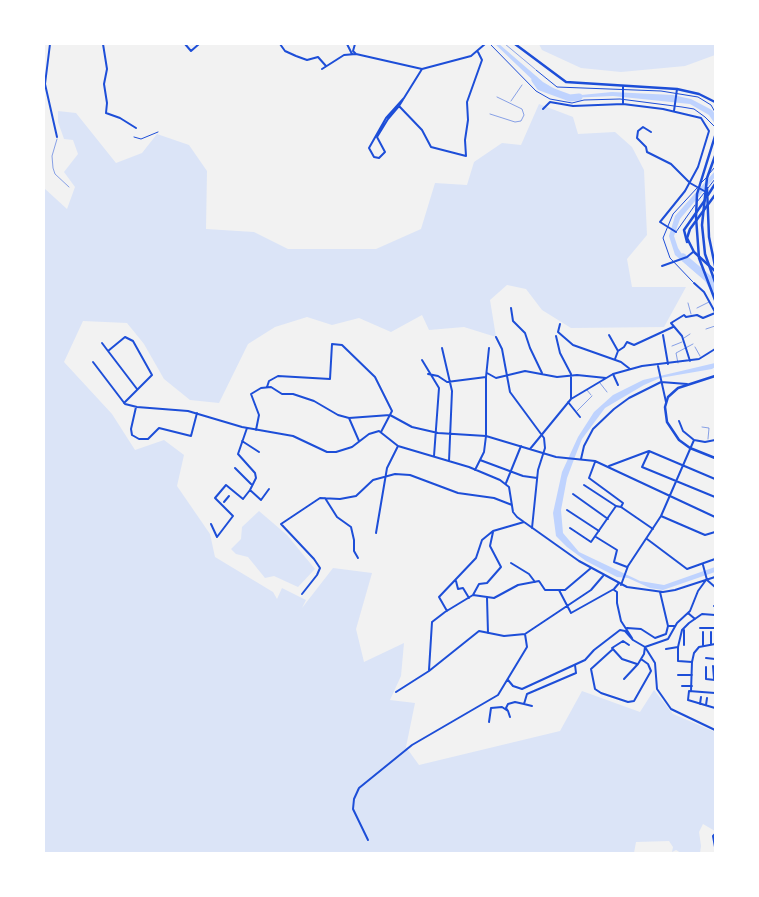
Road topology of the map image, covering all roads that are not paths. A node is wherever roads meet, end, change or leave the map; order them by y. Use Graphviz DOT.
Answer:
graph roads {
  1 [pos="50,44"];
  2 [pos="103,44"];
  3 [pos="185,44"];
  4 [pos="199,44"];
  5 [pos="280,44"];
  6 [pos="347,44"];
  7 [pos="355,44"];
  8 [pos="485,44"];
  9 [pos="490,44"];
  10 [pos="505,44"];
  11 [pos="514,44"];
  12 [pos="478,52"];
  13 [pos="352,54"];
  14 [pos="356,54"];
  15 [pos="326,66"];
  16 [pos="322,69"];
  17 [pos="422,69"];
  18 [pos="536,70"];
  19 [pos="522,85"];
  20 [pos="623,88"];
  21 [pos="677,91"];
  22 [pos="497,97"];
  23 [pos="404,98"];
  24 [pos="510,102"];
  25 [pos="715,102"];
  26 [pos="623,103"];
  27 [pos="399,106"];
  28 [pos="674,109"];
  29 [pos="544,110"];
  30 [pos="715,112"];
  31 [pos="490,114"];
  32 [pos="715,127"];
  33 [pos="136,128"];
  34 [pos="158,132"];
  35 [pos="651,132"];
  36 [pos="134,136"];
  37 [pos="715,136"];
  38 [pos="57,137"];
  39 [pos="715,156"];
  40 [pos="715,166"];
  41 [pos="708,178"];
  42 [pos="715,179"];
  43 [pos="690,183"];
  44 [pos="715,184"];
  45 [pos="69,187"];
  46 [pos="709,193"];
  47 [pos="715,195"];
  48 [pos="676,232"];
  49 [pos="688,242"];
  50 [pos="694,252"];
  51 [pos="662,266"];
  52 [pos="715,266"];
  53 [pos="715,271"];
  54 [pos="715,282"];
  55 [pos="694,283"];
  56 [pos="715,300"];
  57 [pos="710,301"];
  58 [pos="688,304"];
  59 [pos="510,308"];
  60 [pos="697,308"];
  61 [pos="715,313"];
  62 [pos="691,316"];
  63 [pos="560,324"];
  64 [pos="715,326"];
  65 [pos="673,327"];
  66 [pos="706,329"];
  67 [pos="662,334"];
  68 [pos="690,334"];
  69 [pos="609,335"];
  70 [pos="556,336"];
  71 [pos="496,337"];
  72 [pos="684,340"];
  73 [pos="102,343"];
  74 [pos="693,344"];
  75 [pos="672,346"];
  76 [pos="695,347"];
  77 [pos="442,348"];
  78 [pos="489,348"];
  79 [pos="687,348"];
  80 [pos="715,349"];
  81 [pos="108,351"];
  82 [pos="618,351"];
  83 [pos="701,358"];
  84 [pos="422,360"];
  85 [pos="615,360"];
  86 [pos="690,361"];
  87 [pos="93,362"];
  88 [pos="678,363"];
  89 [pos="668,364"];
  90 [pos="658,366"];
  91 [pos="630,369"];
  92 [pos="486,372"];
  93 [pos="542,373"];
  94 [pos="428,374"];
  95 [pos="570,374"];
  96 [pos="613,374"];
  97 [pos="506,375"];
  98 [pos="715,376"];
  99 [pos="486,378"];
  100 [pos="606,378"];
  101 [pos="451,382"];
  102 [pos="600,382"];
  103 [pos="661,382"];
  104 [pos="694,383"];
  105 [pos="618,384"];
  106 [pos="267,387"];
  107 [pos="137,389"];
  108 [pos="587,390"];
  109 [pos="606,392"];
  110 [pos="592,396"];
  111 [pos="571,399"];
  112 [pos="596,400"];
  113 [pos="568,402"];
  114 [pos="666,402"];
  115 [pos="124,403"];
  116 [pos="137,407"];
  117 [pos="576,412"];
  118 [pos="197,413"];
  119 [pos="390,415"];
  120 [pos="580,416"];
  121 [pos="350,418"];
  122 [pos="679,421"];
  123 [pos="702,427"];
  124 [pos="246,428"];
  125 [pos="256,430"];
  126 [pos="381,432"];
  127 [pos="436,432"];
  128 [pos="451,433"];
  129 [pos="542,434"];
  130 [pos="486,436"];
  131 [pos="694,440"];
  132 [pos="715,440"];
  133 [pos="242,441"];
  134 [pos="708,441"];
  135 [pos="360,442"];
  136 [pos="398,446"];
  137 [pos="521,446"];
  138 [pos="690,448"];
  139 [pos="530,449"];
  140 [pos="649,451"];
  141 [pos="259,452"];
  142 [pos="542,453"];
  143 [pos="434,457"];
  144 [pos="715,458"];
  145 [pos="579,459"];
  146 [pos="480,460"];
  147 [pos="449,461"];
  148 [pos="595,461"];
  149 [pos="683,465"];
  150 [pos="609,466"];
  151 [pos="236,468"];
  152 [pos="475,470"];
  153 [pos="512,471"];
  154 [pos="386,476"];
  155 [pos="537,478"];
  156 [pos="715,479"];
  157 [pos="676,480"];
  158 [pos="251,484"];
  159 [pos="506,484"];
  160 [pos="584,486"];
  161 [pos="270,489"];
  162 [pos="250,490"];
  163 [pos="574,494"];
  164 [pos="229,496"];
  165 [pos="669,496"];
  166 [pos="715,497"];
  167 [pos="325,498"];
  168 [pos="224,502"];
  169 [pos="512,505"];
  170 [pos="616,506"];
  171 [pos="621,507"];
  172 [pos="567,510"];
  173 [pos="661,516"];
  174 [pos="715,516"];
  175 [pos="608,519"];
  176 [pos="524,522"];
  177 [pos="211,524"];
  178 [pos="532,528"];
  179 [pos="570,528"];
  180 [pos="654,529"];
  181 [pos="493,531"];
  182 [pos="599,531"];
  183 [pos="715,532"];
  184 [pos="376,534"];
  185 [pos="595,536"];
  186 [pos="647,539"];
  187 [pos="358,558"];
  188 [pos="715,559"];
  189 [pos="511,563"];
  190 [pos="703,564"];
  191 [pos="591,568"];
  192 [pos="627,568"];
  193 [pos="603,576"];
  194 [pos="715,577"];
  195 [pos="707,580"];
  196 [pos="456,581"];
  197 [pos="535,582"];
  198 [pos="621,584"];
  199 [pos="715,586"];
  200 [pos="559,590"];
  201 [pos="614,590"];
  202 [pos="660,592"];
  203 [pos="302,594"];
  204 [pos="473,596"];
  205 [pos="470,598"];
  206 [pos="487,598"];
  207 [pos="568,606"];
  208 [pos="447,611"];
  209 [pos="688,613"];
  210 [pos="715,614"];
  211 [pos="695,619"];
  212 [pos="668,626"];
  213 [pos="675,626"];
  214 [pos="627,628"];
  215 [pos="684,628"];
  216 [pos="700,628"];
  217 [pos="715,628"];
  218 [pos="703,632"];
  219 [pos="711,632"];
  220 [pos="488,633"];
  221 [pos="525,634"];
  222 [pos="633,640"];
  223 [pos="710,644"];
  224 [pos="715,644"];
  225 [pos="629,645"];
  226 [pos="684,645"];
  227 [pos="703,645"];
  228 [pos="645,647"];
  229 [pos="678,647"];
  230 [pos="613,649"];
  231 [pos="666,649"];
  232 [pos="706,658"];
  233 [pos="641,659"];
  234 [pos="715,659"];
  235 [pos="692,662"];
  236 [pos="637,664"];
  237 [pos="575,665"];
  238 [pos="713,666"];
  239 [pos="706,667"];
  240 [pos="429,671"];
  241 [pos="678,675"];
  242 [pos="692,675"];
  243 [pos="624,679"];
  244 [pos="508,680"];
  245 [pos="715,680"];
  246 [pos="682,686"];
  247 [pos="692,686"];
  248 [pos="525,688"];
  249 [pos="691,691"];
  250 [pos="396,692"];
  251 [pos="526,692"];
  252 [pos="715,693"];
  253 [pos="701,696"];
  254 [pos="707,698"];
  255 [pos="524,704"];
  256 [pos="700,704"];
  257 [pos="706,705"];
  258 [pos="532,706"];
  259 [pos="715,708"];
  260 [pos="508,711"];
  261 [pos="510,718"];
  262 [pos="489,722"];
  263 [pos="715,730"];
  264 [pos="715,834"];
  265 [pos="368,840"];
  266 [pos="715,847"];
  1 -- 38 [label="street"];
  2 -- 33 [label="street"];
  3 -- 4 [label="street"];
  5 -- 15 [label="street"];
  6 -- 13 [label="street"];
  7 -- 14 [label="street"];
  8 -- 12 [label="street"];
  9 -- 32 [label="street"];
  10 -- 18 [label="lane"];
  11 -- 20 [label="main road"];
  12 -- 17 [label="street"];
  12 -- 27 [label="street"];
  13 -- 14 [label="street"];
  13 -- 15 [label="street"];
  14 -- 17 [label="street"];
  15 -- 16 [label="street"];
  17 -- 23 [label="street"];
  18 -- 30 [label="street"];
  19 -- 24 [label="lane"];
  20 -- 21 [label="main road"];
  20 -- 26 [label="street"];
  21 -- 25 [label="main road"];
  21 -- 28 [label="street"];
  22 -- 24 [label="lane"];
  23 -- 27 [label="street"];
  23 -- 27 [label="street"];
  24 -- 31 [label="lane"];
  26 -- 28 [label="street"];
  26 -- 29 [label="street"];
  28 -- 43 [label="street"];
  34 -- 36 [label="street"];
  35 -- 43 [label="street"];
  37 -- 56 [label="main road"];
  38 -- 45 [label="lane"];
  39 -- 41 [label="main road"];
  40 -- 55 [label="street"];
  41 -- 52 [label="main road"];
  41 -- 54 [label="main road"];
  42 -- 48 [label="street"];
  43 -- 46 [label="street"];
  43 -- 48 [label="street"];
  44 -- 46 [label="main road"];
  46 -- 49 [label="main road"];
  47 -- 49 [label="main road"];
  49 -- 50 [label="main road"];
  50 -- 51 [label="street"];
  50 -- 53 [label="main road"];
  55 -- 57 [label="street"];
  57 -- 60 [label="lane"];
  57 -- 61 [label="street"];
  58 -- 62 [label="lane"];
  59 -- 93 [label="street"];
  61 -- 62 [label="street"];
  62 -- 65 [label="street"];
  63 -- 85 [label="street"];
  64 -- 66 [label="lane"];
  65 -- 67 [label="street"];
  65 -- 72 [label="street"];
  67 -- 82 [label="street"];
  67 -- 89 [label="street"];
  68 -- 72 [label="lane"];
  69 -- 82 [label="street"];
  70 -- 95 [label="street"];
  71 -- 97 [label="street"];
  72 -- 75 [label="lane"];
  72 -- 79 [label="street"];
  73 -- 81 [label="street"];
  74 -- 79 [label="lane"];
  76 -- 83 [label="lane"];
  77 -- 101 [label="street"];
  78 -- 92 [label="street"];
  79 -- 86 [label="street"];
  79 -- 88 [label="lane"];
  80 -- 83 [label="street"];
  81 -- 107 [label="street"];
  81 -- 107 [label="street"];
  82 -- 85 [label="street"];
  83 -- 86 [label="street"];
  84 -- 94 [label="street"];
  85 -- 91 [label="street"];
  86 -- 88 [label="street"];
  87 -- 115 [label="street"];
  88 -- 89 [label="street"];
  89 -- 90 [label="street"];
  90 -- 91 [label="street"];
  90 -- 103 [label="street"];
  91 -- 96 [label="street"];
  92 -- 97 [label="street"];
  92 -- 99 [label="street"];
  93 -- 95 [label="street"];
  93 -- 97 [label="street"];
  94 -- 101 [label="street"];
  94 -- 127 [label="street"];
  95 -- 100 [label="street"];
  95 -- 111 [label="street"];
  96 -- 100 [label="street"];
  96 -- 105 [label="street"];
  97 -- 129 [label="street"];
  98 -- 104 [label="main road"];
  99 -- 101 [label="street"];
  99 -- 130 [label="street"];
  100 -- 102 [label="street"];
  101 -- 128 [label="street"];
  102 -- 108 [label="street"];
  102 -- 109 [label="lane"];
  103 -- 104 [label="street"];
  103 -- 114 [label="street"];
  103 -- 145 [label="street"];
  104 -- 114 [label="main road"];
  106 -- 119 [label="street"];
  106 -- 121 [label="street"];
  106 -- 125 [label="street"];
  107 -- 115 [label="street"];
  108 -- 110 [label="lane"];
  108 -- 111 [label="street"];
  110 -- 112 [label="lane"];
  110 -- 117 [label="lane"];
  111 -- 113 [label="street"];
  113 -- 117 [label="street"];
  113 -- 129 [label="street"];
  114 -- 138 [label="main road"];
  115 -- 116 [label="street"];
  116 -- 118 [label="street"];
  116 -- 118 [label="street"];
  117 -- 120 [label="street"];
  118 -- 124 [label="street"];
  119 -- 121 [label="street"];
  119 -- 126 [label="street"];
  119 -- 127 [label="street"];
  121 -- 135 [label="street"];
  122 -- 131 [label="street"];
  123 -- 134 [label="lane"];
  124 -- 125 [label="street"];
  124 -- 133 [label="street"];
  125 -- 135 [label="street"];
  126 -- 135 [label="street"];
  126 -- 136 [label="street"];
  127 -- 128 [label="street"];
  127 -- 143 [label="street"];
  128 -- 130 [label="street"];
  128 -- 147 [label="street"];
  129 -- 139 [label="street"];
  129 -- 142 [label="street"];
  130 -- 137 [label="street"];
  130 -- 146 [label="street"];
  131 -- 134 [label="street"];
  131 -- 138 [label="street"];
  132 -- 134 [label="street"];
  133 -- 141 [label="street"];
  133 -- 158 [label="street"];
  136 -- 143 [label="street"];
  136 -- 154 [label="street"];
  137 -- 139 [label="street"];
  137 -- 153 [label="street"];
  138 -- 144 [label="main road"];
  138 -- 149 [label="street"];
  139 -- 142 [label="street"];
  140 -- 149 [label="street"];
  140 -- 150 [label="street"];
  140 -- 157 [label="street"];
  142 -- 145 [label="street"];
  142 -- 155 [label="street"];
  143 -- 147 [label="street"];
  145 -- 148 [label="street"];
  146 -- 152 [label="street"];
  146 -- 153 [label="street"];
  147 -- 152 [label="street"];
  148 -- 150 [label="street"];
  148 -- 171 [label="street"];
  149 -- 156 [label="street"];
  149 -- 157 [label="street"];
  150 -- 165 [label="street"];
  151 -- 158 [label="street"];
  152 -- 159 [label="street"];
  153 -- 155 [label="street"];
  153 -- 159 [label="street"];
  154 -- 167 [label="street"];
  154 -- 169 [label="street"];
  154 -- 184 [label="street"];
  155 -- 178 [label="street"];
  157 -- 165 [label="street"];
  157 -- 166 [label="street"];
  158 -- 162 [label="street"];
  159 -- 169 [label="street"];
  160 -- 170 [label="street"];
  161 -- 162 [label="street"];
  162 -- 177 [label="street"];
  163 -- 175 [label="street"];
  164 -- 168 [label="street"];
  165 -- 173 [label="street"];
  165 -- 174 [label="street"];
  167 -- 187 [label="street"];
  167 -- 203 [label="street"];
  169 -- 176 [label="street"];
  170 -- 171 [label="street"];
  170 -- 175 [label="street"];
  171 -- 180 [label="street"];
  172 -- 182 [label="street"];
  173 -- 180 [label="street"];
  173 -- 183 [label="street"];
  175 -- 182 [label="street"];
  176 -- 178 [label="street"];
  176 -- 181 [label="street"];
  178 -- 191 [label="street"];
  179 -- 185 [label="street"];
  180 -- 186 [label="street"];
  181 -- 196 [label="street"];
  181 -- 204 [label="street"];
  182 -- 185 [label="street"];
  185 -- 192 [label="street"];
  186 -- 190 [label="street"];
  186 -- 192 [label="street"];
  188 -- 190 [label="street"];
  189 -- 197 [label="street"];
  190 -- 195 [label="street"];
  191 -- 193 [label="street"];
  191 -- 200 [label="street"];
  192 -- 198 [label="street"];
  193 -- 198 [label="street"];
  193 -- 207 [label="street"];
  194 -- 195 [label="street"];
  195 -- 199 [label="street"];
  195 -- 202 [label="street"];
  195 -- 209 [label="street"];
  196 -- 205 [label="street"];
  196 -- 208 [label="street"];
  197 -- 200 [label="street"];
  197 -- 206 [label="street"];
  198 -- 201 [label="street"];
  198 -- 202 [label="street"];
  200 -- 207 [label="street"];
  201 -- 207 [label="street"];
  201 -- 214 [label="street"];
  202 -- 212 [label="street"];
  204 -- 205 [label="street"];
  204 -- 206 [label="street"];
  205 -- 208 [label="street"];
  206 -- 220 [label="street"];
  207 -- 221 [label="street"];
  208 -- 240 [label="street"];
  209 -- 211 [label="street"];
  209 -- 213 [label="street"];
  210 -- 211 [label="street"];
  211 -- 215 [label="street"];
  212 -- 213 [label="street"];
  212 -- 214 [label="street"];
  213 -- 228 [label="street"];
  214 -- 222 [label="street"];
  215 -- 226 [label="street"];
  215 -- 229 [label="street"];
  216 -- 217 [label="street"];
  218 -- 227 [label="street"];
  219 -- 223 [label="street"];
  220 -- 221 [label="street"];
  220 -- 240 [label="street"];
  221 -- 244 [label="street"];
  222 -- 228 [label="street"];
  222 -- 237 [label="street"];
  223 -- 224 [label="street"];
  223 -- 227 [label="street"];
  225 -- 230 [label="street"];
  227 -- 235 [label="street"];
  228 -- 233 [label="street"];
  228 -- 263 [label="street"];
  229 -- 231 [label="street"];
  229 -- 235 [label="street"];
  230 -- 233 [label="street"];
  230 -- 236 [label="street"];
  232 -- 234 [label="street"];
  233 -- 236 [label="street"];
  235 -- 242 [label="street"];
  236 -- 243 [label="street"];
  237 -- 248 [label="street"];
  237 -- 255 [label="street"];
  238 -- 245 [label="street"];
  239 -- 245 [label="street"];
  240 -- 250 [label="street"];
  241 -- 242 [label="street"];
  242 -- 247 [label="street"];
  244 -- 248 [label="street"];
  244 -- 265 [label="street"];
  246 -- 247 [label="street"];
  247 -- 249 [label="street"];
  248 -- 251 [label="street"];
  249 -- 252 [label="street"];
  249 -- 256 [label="street"];
  253 -- 256 [label="street"];
  254 -- 257 [label="street"];
  255 -- 258 [label="street"];
  255 -- 260 [label="street"];
  256 -- 257 [label="street"];
  257 -- 259 [label="street"];
  260 -- 261 [label="street"];
  260 -- 262 [label="street"];
  264 -- 266 [label="street"];
}
